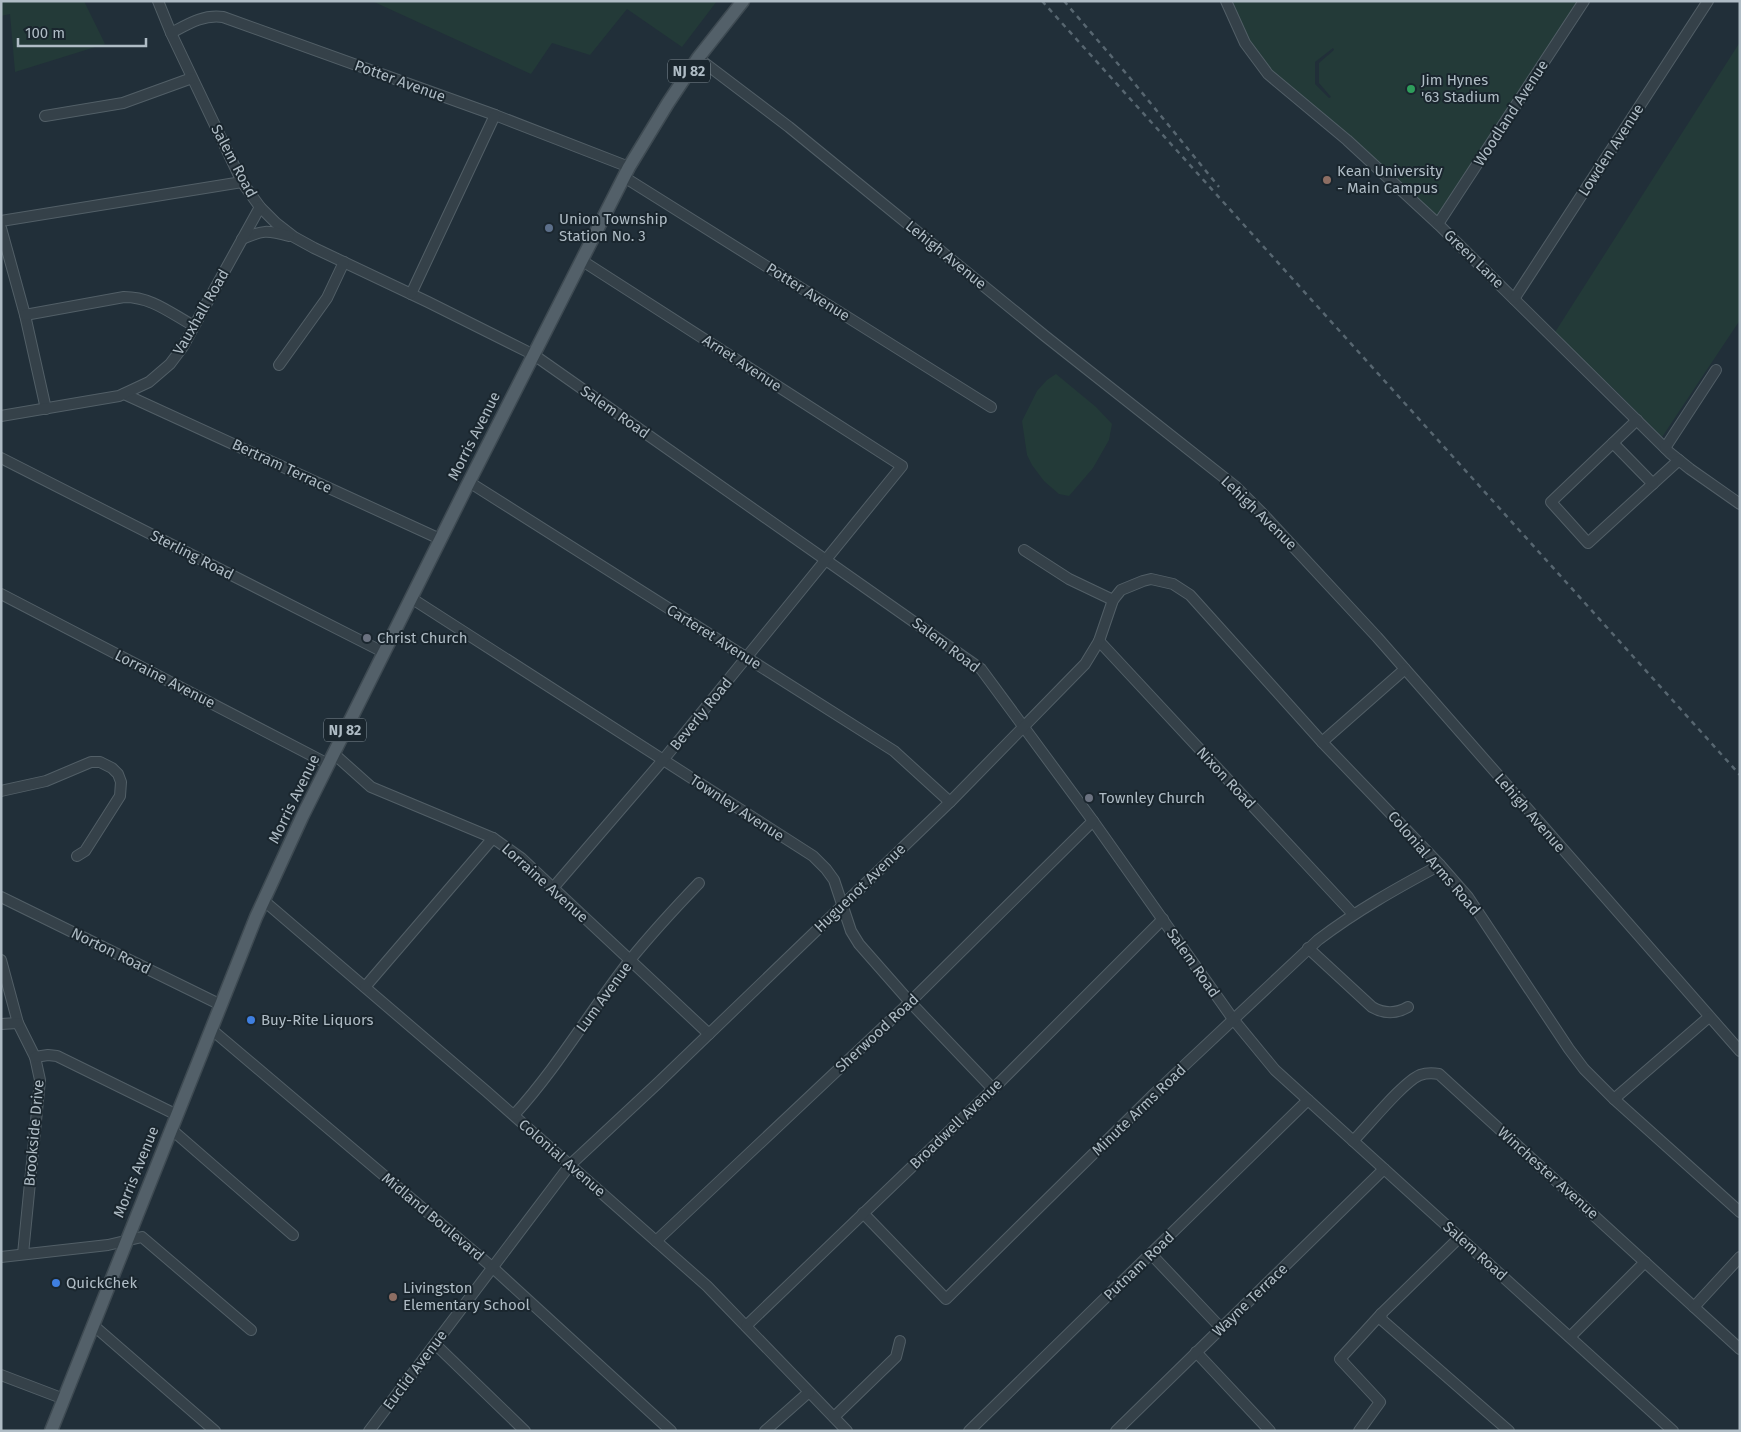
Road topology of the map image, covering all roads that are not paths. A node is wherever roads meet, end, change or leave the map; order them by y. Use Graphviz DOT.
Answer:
graph roads {
  1 [pos="158,1"];
  2 [pos="743,1"];
  3 [pos="1226,1"];
  4 [pos="1584,1"];
  5 [pos="1708,1"];
  6 [pos="171,32"];
  7 [pos="698,58"];
  8 [pos="192,78"];
  9 [pos="495,115"];
  10 [pos="45,116"];
  11 [pos="627,172"];
  12 [pos="242,182"];
  13 [pos="260,207"];
  14 [pos="1,221"];
  15 [pos="1438,224"];
  16 [pos="1,228"];
  17 [pos="294,237"];
  18 [pos="242,239"];
  19 [pos="581,260"];
  20 [pos="344,262"];
  21 [pos="411,294"];
  22 [pos="1514,299"];
  23 [pos="25,315"];
  24 [pos="194,326"];
  25 [pos="534,355"];
  26 [pos="279,365"];
  27 [pos="1716,370"];
  28 [pos="124,394"];
  29 [pos="991,407"];
  30 [pos="46,409"];
  31 [pos="1,416"];
  32 [pos="1637,420"];
  33 [pos="1613,443"];
  34 [pos="1665,448"];
  35 [pos="1,458"];
  36 [pos="1679,460"];
  37 [pos="902,466"];
  38 [pos="469,482"];
  39 [pos="1652,484"];
  40 [pos="1740,504"];
  41 [pos="440,539"];
  42 [pos="1024,550"];
  43 [pos="826,560"];
  44 [pos="1122,590"];
  45 [pos="1,594"];
  46 [pos="411,598"];
  47 [pos="1113,600"];
  48 [pos="1099,641"];
  49 [pos="383,652"];
  50 [pos="747,658"];
  51 [pos="1405,669"];
  52 [pos="1023,726"];
  53 [pos="1322,742"];
  54 [pos="331,759"];
  55 [pos="663,760"];
  56 [pos="1,791"];
  57 [pos="950,802"];
  58 [pos="1093,821"];
  59 [pos="493,838"];
  60 [pos="78,856"];
  61 [pos="1440,865"];
  62 [pos="699,883"];
  63 [pos="553,888"];
  64 [pos="1,897"];
  65 [pos="263,900"];
  66 [pos="843,906"];
  67 [pos="1353,914"];
  68 [pos="1162,919"];
  69 [pos="1308,948"];
  70 [pos="1,960"];
  71 [pos="630,961"];
  72 [pos="365,987"];
  73 [pos="910,1002"];
  74 [pos="221,1005"];
  75 [pos="1408,1007"];
  76 [pos="1709,1017"];
  77 [pos="1233,1019"];
  78 [pos="18,1023"];
  79 [pos="1,1024"];
  80 [pos="211,1029"];
  81 [pos="709,1034"];
  82 [pos="1740,1052"];
  83 [pos="35,1057"];
  84 [pos="993,1088"];
  85 [pos="1614,1099"];
  86 [pos="1308,1100"];
  87 [pos="177,1115"];
  88 [pos="514,1115"];
  89 [pos="171,1128"];
  90 [pos="1353,1141"];
  91 [pos="570,1165"];
  92 [pos="1384,1169"];
  93 [pos="1740,1212"];
  94 [pos="863,1213"];
  95 [pos="292,1235"];
  96 [pos="1460,1237"];
  97 [pos="125,1241"];
  98 [pos="656,1241"];
  99 [pos="23,1254"];
  100 [pos="1151,1254"];
  101 [pos="1,1257"];
  102 [pos="1740,1257"];
  103 [pos="1645,1262"];
  104 [pos="492,1268"];
  105 [pos="1694,1307"];
  106 [pos="1381,1314"];
  107 [pos="93,1325"];
  108 [pos="746,1326"];
  109 [pos="1221,1328"];
  110 [pos="251,1330"];
  111 [pos="1570,1337"];
  112 [pos="900,1340"];
  113 [pos="434,1344"];
  114 [pos="1740,1349"];
  115 [pos="1196,1352"];
  116 [pos="1,1375"];
  117 [pos="809,1392"];
  118 [pos="64,1399"];
  119 [pos="834,1417"];
  120 [pos="1503,1428"];
  121 [pos="372,1430"];
  122 [pos="51,1431"];
  123 [pos="215,1431"];
  124 [pos="525,1431"];
  125 [pos="671,1431"];
  126 [pos="765,1431"];
  127 [pos="847,1431"];
  128 [pos="969,1431"];
  129 [pos="1116,1431"];
  130 [pos="1270,1431"];
  131 [pos="1359,1431"];
  132 [pos="1673,1431"];
  1 -- 6 [label="street, Salem Road"];
  2 -- 7 [label="main road, Morris Avenue / NJ 82"];
  3 -- 15 [label="street, Green Lane"];
  4 -- 15 [label="street, Woodland Avenue"];
  5 -- 22 [label="street, Lowden Avenue"];
  6 -- 8 [label="street, Salem Road"];
  6 -- 9 [label="street, Potter Avenue"];
  7 -- 11 [label="main road, Morris Avenue / NJ 82"];
  7 -- 51 [label="street, Lehigh Avenue"];
  8 -- 10 [label="street"];
  8 -- 12 [label="street, Salem Road"];
  9 -- 11 [label="street, Potter Avenue"];
  9 -- 21 [label="street"];
  11 -- 19 [label="main road, Morris Avenue / NJ 82"];
  11 -- 29 [label="street, Potter Avenue"];
  12 -- 13 [label="street, Salem Road"];
  12 -- 14 [label="street"];
  13 -- 17 [label="street, Salem Road"];
  13 -- 18 [label="street, Vauxhall Road"];
  15 -- 22 [label="street, Green Lane"];
  16 -- 23 [label="street"];
  17 -- 18 [label="street"];
  17 -- 20 [label="street, Salem Road"];
  18 -- 24 [label="street, Vauxhall Road"];
  19 -- 25 [label="main road, Morris Avenue / NJ 82"];
  19 -- 37 [label="street, Arnet Avenue"];
  20 -- 21 [label="street, Salem Road"];
  20 -- 26 [label="street"];
  21 -- 25 [label="street, Salem Road"];
  22 -- 32 [label="street, Green Lane"];
  23 -- 24 [label="street"];
  23 -- 30 [label="street"];
  24 -- 28 [label="street, Vauxhall Road"];
  25 -- 38 [label="main road, Morris Avenue / NJ 82"];
  25 -- 43 [label="street, Salem Road"];
  27 -- 34 [label="street"];
  28 -- 30 [label="street, Vauxhall Road"];
  28 -- 41 [label="street, Bertram Terrace"];
  30 -- 31 [label="street, Vauxhall Road"];
  32 -- 33 [label="street"];
  32 -- 34 [label="street, Green Lane"];
  33 -- 39 [label="street"];
  33 -- 39 [label="street"];
  34 -- 36 [label="street, Green Lane"];
  35 -- 49 [label="street, Sterling Road"];
  36 -- 39 [label="street"];
  36 -- 40 [label="street, Green Lane"];
  37 -- 43 [label="street, Beverly Road"];
  38 -- 41 [label="main road, Morris Avenue / NJ 82"];
  38 -- 50 [label="street, Carteret Avenue"];
  41 -- 46 [label="main road, Morris Avenue / NJ 82"];
  42 -- 47 [label="street"];
  43 -- 50 [label="street, Beverly Road"];
  43 -- 52 [label="street, Salem Road"];
  44 -- 47 [label="street, Huguenot Avenue"];
  44 -- 53 [label="street, Colonial Arms Road"];
  45 -- 54 [label="street, Lorraine Avenue"];
  46 -- 49 [label="main road, Morris Avenue / NJ 82"];
  46 -- 55 [label="street, Townley Avenue"];
  47 -- 48 [label="street, Huguenot Avenue"];
  48 -- 52 [label="street, Huguenot Avenue"];
  48 -- 67 [label="street, Nixon Road"];
  49 -- 54 [label="main road, Morris Avenue / NJ 82"];
  50 -- 55 [label="street, Beverly Road"];
  50 -- 57 [label="street, Carteret Avenue"];
  51 -- 53 [label="street"];
  51 -- 76 [label="street, Lehigh Avenue"];
  52 -- 57 [label="street, Huguenot Avenue"];
  52 -- 58 [label="street, Salem Road"];
  53 -- 61 [label="street, Colonial Arms Road"];
  54 -- 59 [label="street, Lorraine Avenue"];
  54 -- 65 [label="main road, Morris Avenue / NJ 82"];
  55 -- 63 [label="street, Beverly Road"];
  55 -- 66 [label="street, Townley Avenue"];
  56 -- 60 [label="street"];
  57 -- 66 [label="street, Huguenot Avenue"];
  58 -- 68 [label="street, Salem Road"];
  58 -- 73 [label="street, Sherwood Road"];
  59 -- 63 [label="street, Lorraine Avenue"];
  59 -- 72 [label="street"];
  61 -- 67 [label="street, Minute Arms Road"];
  61 -- 85 [label="street, Colonial Arms Road"];
  62 -- 71 [label="street, Lum Avenue"];
  63 -- 71 [label="street, Lorraine Avenue"];
  64 -- 74 [label="street, Norton Road"];
  65 -- 72 [label="street, Colonial Avenue"];
  65 -- 74 [label="main road, Morris Avenue / NJ 82"];
  66 -- 73 [label="street, Townley Avenue"];
  66 -- 81 [label="street, Huguenot Avenue"];
  67 -- 69 [label="street, Minute Arms Road"];
  68 -- 77 [label="street, Salem Road"];
  68 -- 84 [label="street, Broadwell Avenue"];
  69 -- 75 [label="street"];
  69 -- 77 [label="street, Minute Arms Road"];
  70 -- 78 [label="street, Brookside Drive"];
  71 -- 81 [label="street, Lorraine Avenue"];
  71 -- 88 [label="street, Lum Avenue"];
  72 -- 88 [label="street, Colonial Avenue"];
  73 -- 84 [label="street, Townley Avenue"];
  73 -- 98 [label="street, Sherwood Road"];
  74 -- 80 [label="main road, Morris Avenue / NJ 82"];
  76 -- 82 [label="street, Lehigh Avenue"];
  76 -- 85 [label="street"];
  77 -- 86 [label="street, Salem Road"];
  77 -- 94 [label="street, Minute Arms Road"];
  78 -- 79 [label="street"];
  78 -- 83 [label="street, Brookside Drive"];
  80 -- 87 [label="main road, Morris Avenue / NJ 82"];
  80 -- 104 [label="street, Midland Boulevard"];
  81 -- 91 [label="street, Huguenot Avenue"];
  83 -- 87 [label="street"];
  83 -- 99 [label="street, Brookside Drive"];
  84 -- 94 [label="street, Broadwell Avenue"];
  85 -- 93 [label="street, Colonial Arms Road"];
  86 -- 90 [label="street, Salem Road"];
  86 -- 100 [label="street, Putnam Road"];
  87 -- 89 [label="main road, Morris Avenue / NJ 82"];
  88 -- 91 [label="street, Colonial Avenue"];
  89 -- 95 [label="street"];
  89 -- 97 [label="main road, Morris Avenue / NJ 82"];
  90 -- 92 [label="street, Salem Road"];
  90 -- 103 [label="street, Winchester Avenue"];
  91 -- 98 [label="street, Colonial Avenue"];
  91 -- 104 [label="street, Euclid Avenue"];
  92 -- 96 [label="street, Salem Road"];
  92 -- 109 [label="street, Wayne Terrace"];
  94 -- 108 [label="street, Broadwell Avenue"];
  96 -- 106 [label="street"];
  96 -- 111 [label="street, Salem Road"];
  97 -- 99 [label="street"];
  97 -- 107 [label="main road, Morris Avenue / NJ 82"];
  97 -- 110 [label="street"];
  98 -- 108 [label="street, Colonial Avenue"];
  99 -- 101 [label="street"];
  100 -- 109 [label="street"];
  100 -- 128 [label="street, Putnam Road"];
  102 -- 105 [label="street"];
  103 -- 105 [label="street, Winchester Avenue"];
  103 -- 111 [label="street"];
  104 -- 113 [label="street, Euclid Avenue"];
  104 -- 125 [label="street, Midland Boulevard"];
  105 -- 114 [label="street, Winchester Avenue"];
  106 -- 120 [label="street"];
  106 -- 131 [label="street"];
  107 -- 118 [label="main road, Morris Avenue / NJ 82"];
  107 -- 123 [label="street"];
  108 -- 117 [label="street, Colonial Avenue"];
  109 -- 115 [label="street, Wayne Terrace"];
  111 -- 132 [label="street, Salem Road"];
  112 -- 119 [label="street"];
  113 -- 121 [label="street, Euclid Avenue"];
  113 -- 124 [label="street"];
  115 -- 129 [label="street, Wayne Terrace"];
  115 -- 130 [label="street"];
  116 -- 118 [label="street"];
  117 -- 119 [label="street, Colonial Avenue"];
  117 -- 126 [label="street"];
  118 -- 122 [label="main road, Morris Avenue / NJ 82"];
  119 -- 127 [label="street, Colonial Avenue"];
}
